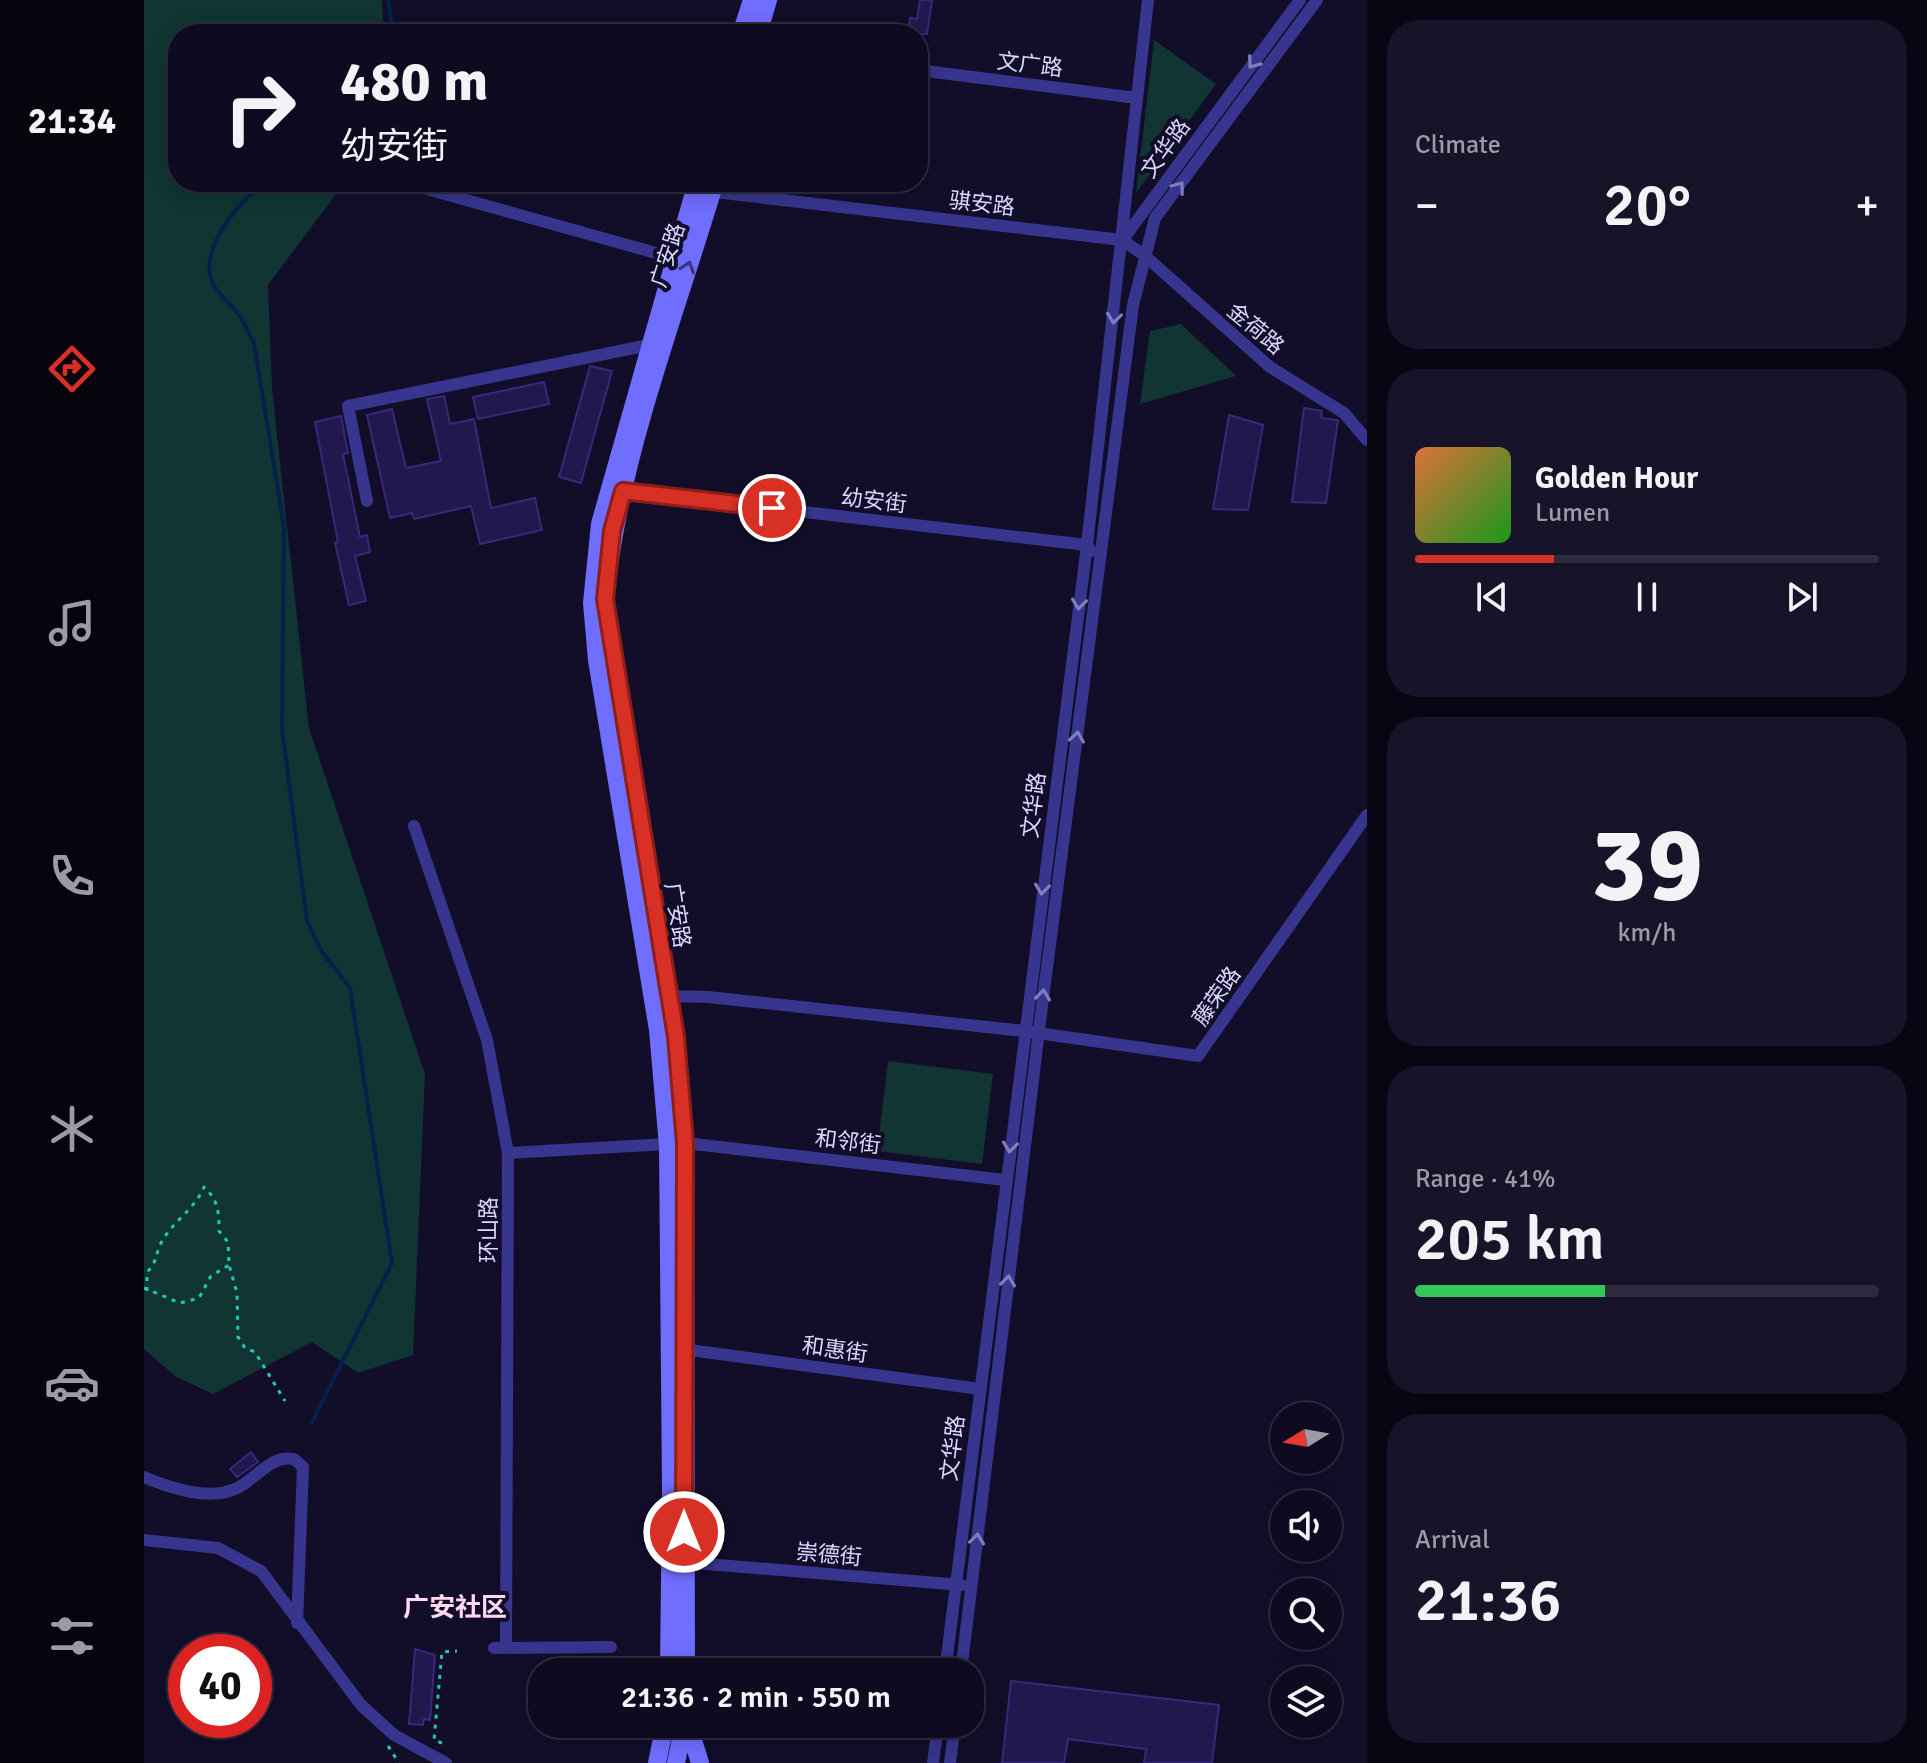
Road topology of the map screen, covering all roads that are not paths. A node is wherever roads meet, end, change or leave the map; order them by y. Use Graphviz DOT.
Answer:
graph roads {
  1 [pos="752,0"];
  2 [pos="768,0"];
  3 [pos="1148,0"];
  4 [pos="1300,0"];
  5 [pos="1317,0"];
  6 [pos="744,24"];
  7 [pos="761,24"];
  8 [pos="928,71"];
  9 [pos="1137,98"];
  10 [pos="438,192"];
  11 [pos="702,192"];
  12 [pos="703,192"];
  13 [pos="751,192"];
  14 [pos="1122,240"];
  15 [pos="1144,255"];
  16 [pos="674,258"];
  17 [pos="655,346"];
  18 [pos="1367,440"];
  19 [pos="616,490"];
  20 [pos="367,501"];
  21 [pos="1087,545"];
  22 [pos="1100,565"];
  23 [pos="1367,815"];
  24 [pos="414,826"];
  25 [pos="660,996"];
  26 [pos="1024,1031"];
  27 [pos="1038,1034"];
  28 [pos="677,1144"];
  29 [pos="508,1153"];
  30 [pos="1005,1180"];
  31 [pos="677,1348"];
  32 [pos="980,1389"];
  33 [pos="144,1477"];
  34 [pos="144,1540"];
  35 [pos="677,1562"];
  36 [pos="956,1584"];
  37 [pos="971,1586"];
  38 [pos="297,1623"];
  39 [pos="611,1647"];
  40 [pos="670,1658"];
  41 [pos="685,1658"];
  42 [pos="947,1658"];
  43 [pos="963,1658"];
  44 [pos="662,1738"];
  45 [pos="682,1738"];
  46 [pos="691,1738"];
  47 [pos="936,1738"];
  48 [pos="953,1738"];
  49 [pos="446,1763"];
  50 [pos="657,1763"];
  51 [pos="676,1763"];
  52 [pos="700,1763"];
  53 [pos="933,1763"];
  54 [pos="950,1763"];
  1 -- 6 [label="street"];
  2 -- 7 [label="street"];
  3 -- 9 [label="street"];
  4 -- 14 [label="street, 文华路, one-way"];
  15 -- 5 [label="street, 文华路, one-way"];
  8 -- 9 [label="street, 文广路"];
  9 -- 14 [label="street"];
  10 -- 16 [label="street"];
  11 -- 16 [label="street, 广安路"];
  17 -- 12 [label="street, 广安路, one-way"];
  13 -- 14 [label="street, 骐安路"];
  14 -- 15 [label="street, 金荷路"];
  14 -- 21 [label="street, 文华路, one-way"];
  15 -- 18 [label="street, 金荷路"];
  15 -- 22 [label="street, 文华路"];
  16 -- 17 [label="street, 广安路"];
  17 -- 19 [label="street, 广安路"];
  17 -- 20 [label="street"];
  19 -- 21 [label="street, 幼安街"];
  19 -- 25 [label="street, 广安路"];
  21 -- 22 [label="street"];
  21 -- 26 [label="street, 文华路, one-way"];
  27 -- 22 [label="street, 文华路, one-way"];
  23 -- 27 [label="street, 藤荣路"];
  24 -- 29 [label="street, 环山路"];
  25 -- 26 [label="street, 藤荣路"];
  25 -- 28 [label="street, 广安路"];
  26 -- 27 [label="street, 藤荣路"];
  26 -- 30 [label="street, 文华路, one-way"];
  37 -- 27 [label="street, 文华路, one-way"];
  28 -- 29 [label="street, 和邻街"];
  28 -- 30 [label="street, 和邻街"];
  28 -- 31 [label="street, 广安路"];
  29 -- 39 [label="street, 环山路"];
  30 -- 32 [label="street, 文华路"];
  31 -- 32 [label="street, 和惠街"];
  31 -- 35 [label="street, 广安路"];
  32 -- 36 [label="street, 文华路"];
  33 -- 38 [label="street"];
  34 -- 38 [label="street"];
  35 -- 36 [label="street, 崇德街"];
  35 -- 40 [label="street, 广安路"];
  35 -- 41 [label="street, 广安路"];
  36 -- 37 [label="street, 崇德街"];
  36 -- 42 [label="street, 文华路"];
  37 -- 43 [label="street, 文华路"];
  38 -- 49 [label="street"];
  44 -- 50 [label="street"];
  45 -- 51 [label="street"];
  46 -- 52 [label="street"];
  47 -- 53 [label="street"];
  48 -- 54 [label="street"];
}
